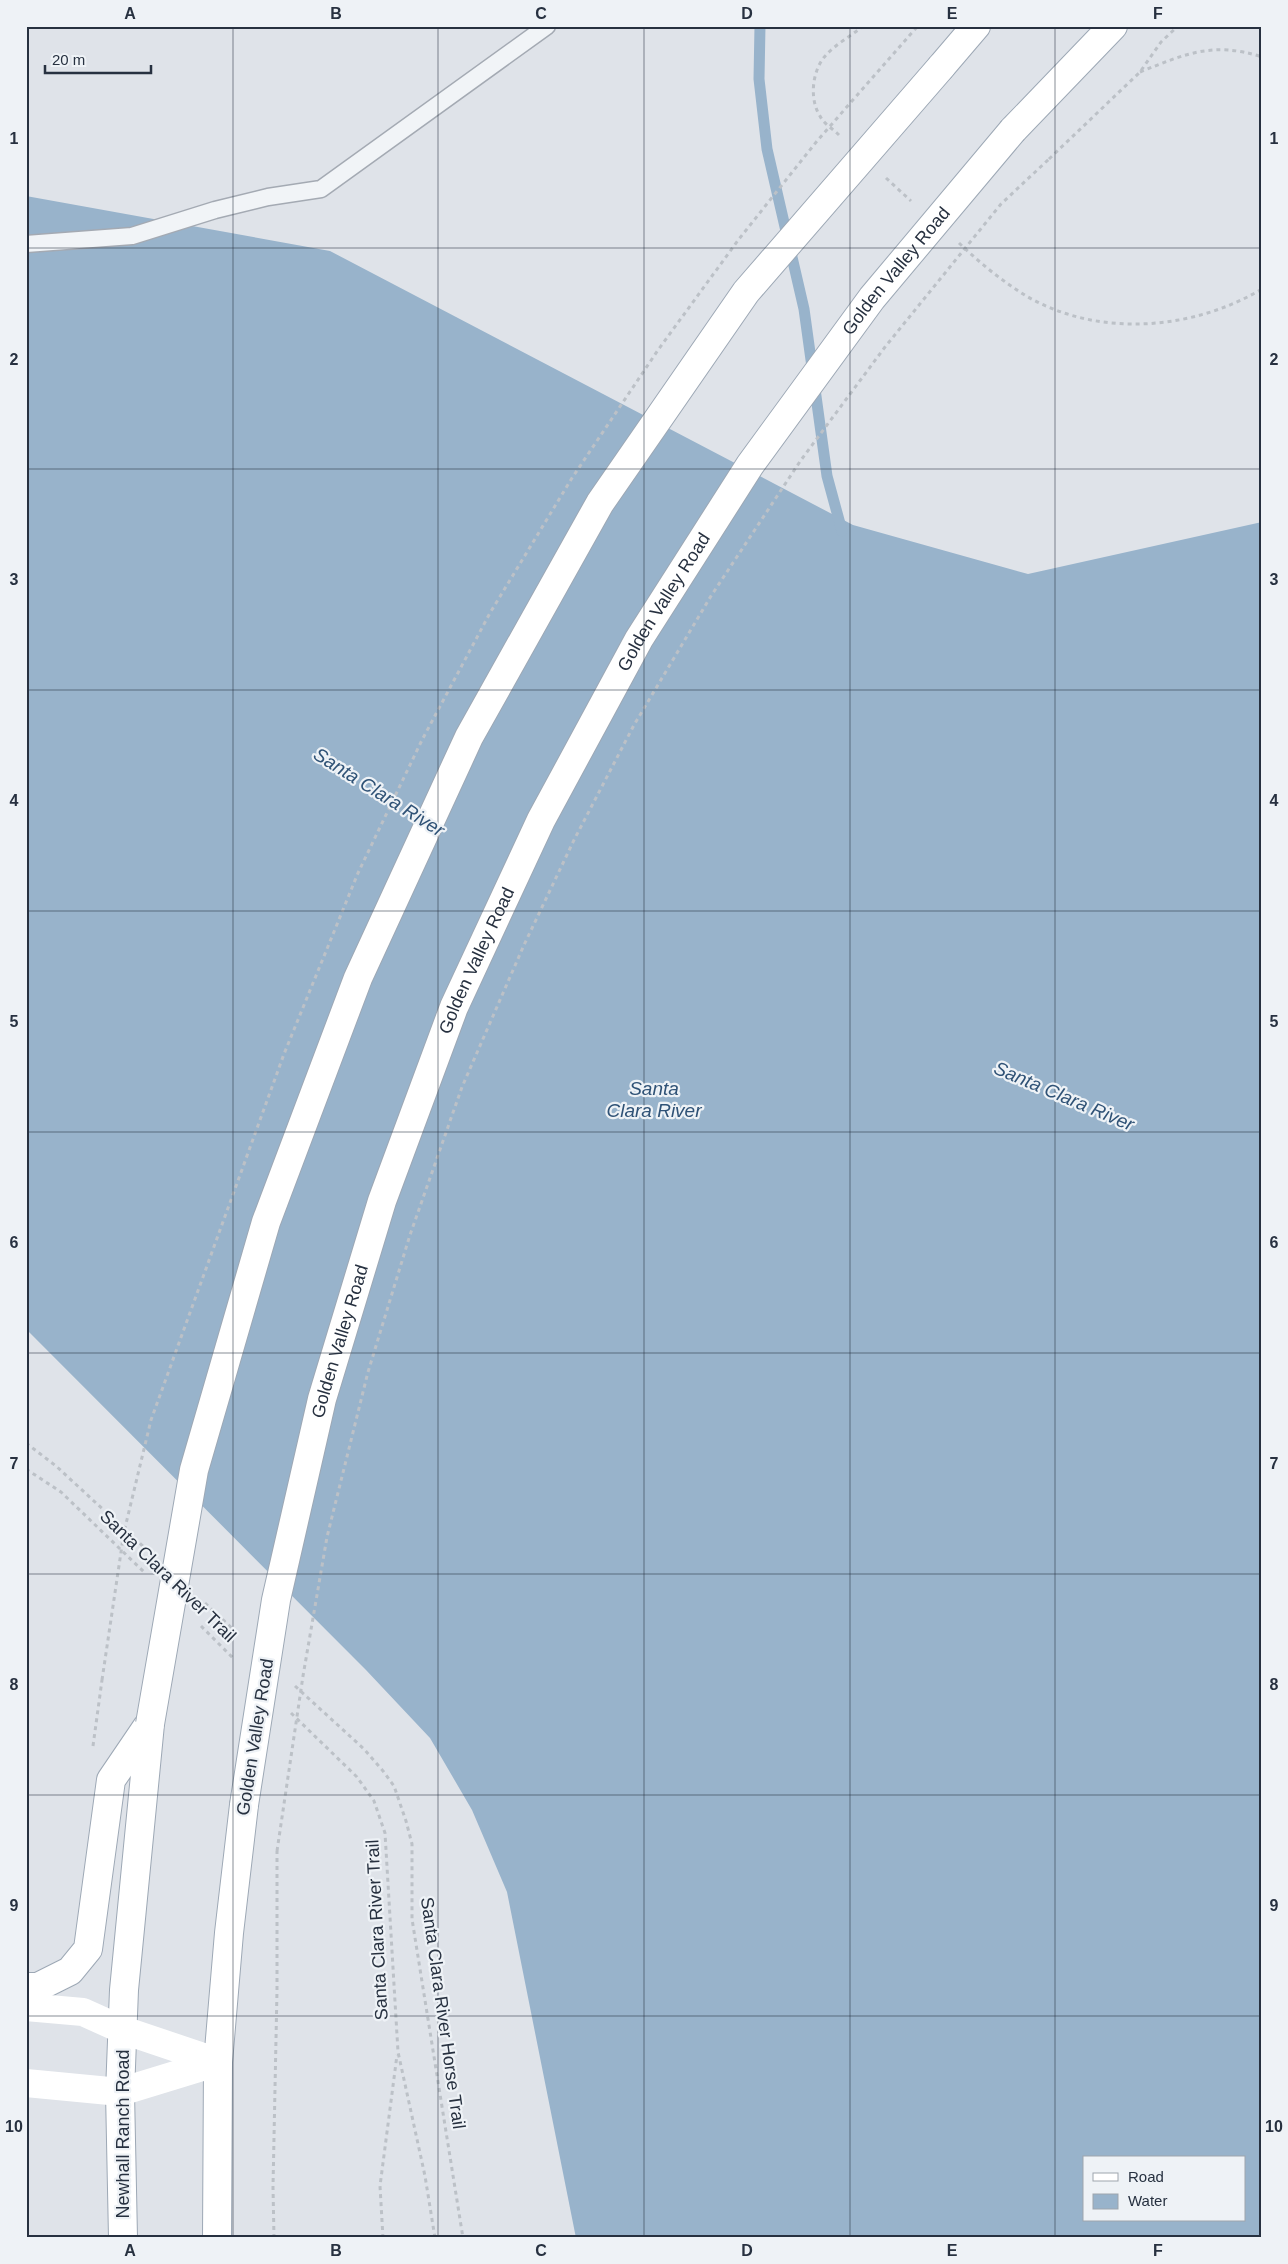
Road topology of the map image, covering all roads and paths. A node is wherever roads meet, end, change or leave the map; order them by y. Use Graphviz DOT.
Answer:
graph roads {
  1 [pos="547,26"];
  2 [pos="863,26"];
  3 [pos="918,26"];
  4 [pos="976,26"];
  5 [pos="1113,26"];
  6 [pos="1178,26"];
  7 [pos="909,36"];
  8 [pos="1262,57"];
  9 [pos="1140,72"];
  10 [pos="842,138"];
  11 [pos="886,177"];
  12 [pos="914,203"];
  13 [pos="958,242"];
  14 [pos="26,244"];
  15 [pos="1262,289"];
  16 [pos="26,1443"];
  17 [pos="26,1469"];
  18 [pos="151,1554"];
  19 [pos="146,1573"];
  20 [pos="202,1601"];
  21 [pos="195,1621"];
  22 [pos="239,1635"];
  23 [pos="237,1662"];
  24 [pos="291,1682"];
  25 [pos="286,1709"];
  26 [pos="150,1724"];
  27 [pos="26,1987"];
  28 [pos="26,2008"];
  29 [pos="123,2030"];
  30 [pos="398,2052"];
  31 [pos="218,2062"];
  32 [pos="26,2083"];
  33 [pos="120,2092"];
  34 [pos="123,2238"];
  35 [pos="217,2238"];
  36 [pos="274,2238"];
  37 [pos="383,2238"];
  38 [pos="435,2238"];
  39 [pos="463,2238"];
  1 -- 14 [label="lane"];
  2 -- 10 [label="path"];
  3 -- 7 [label="path"];
  4 -- 26 [label="main road, bridge"];
  5 -- 31 [label="main road, Golden Valley Road, bridge"];
  6 -- 9 [label="path"];
  8 -- 9 [label="path"];
  9 -- 36 [label="path, bridge"];
  11 -- 12 [label="path"];
  13 -- 15 [label="path"];
  16 -- 18 [label="path"];
  17 -- 19 [label="path, Santa Clara River Trail"];
  20 -- 22 [label="path"];
  21 -- 23 [label="path, Santa Clara River Trail"];
  24 -- 39 [label="path, Santa Clara River Horse Trail"];
  25 -- 30 [label="path, Santa Clara River Trail"];
  26 -- 27 [label="main road"];
  26 -- 29 [label="main road"];
  28 -- 29 [label="main road"];
  29 -- 31 [label="main road"];
  29 -- 33 [label="main road, Newhall Ranch Road"];
  30 -- 37 [label="path"];
  30 -- 38 [label="path, Santa Clara River Trail"];
  31 -- 33 [label="main road"];
  31 -- 35 [label="main road"];
  32 -- 33 [label="main road"];
  33 -- 34 [label="main road, Newhall Ranch Road"];
}
